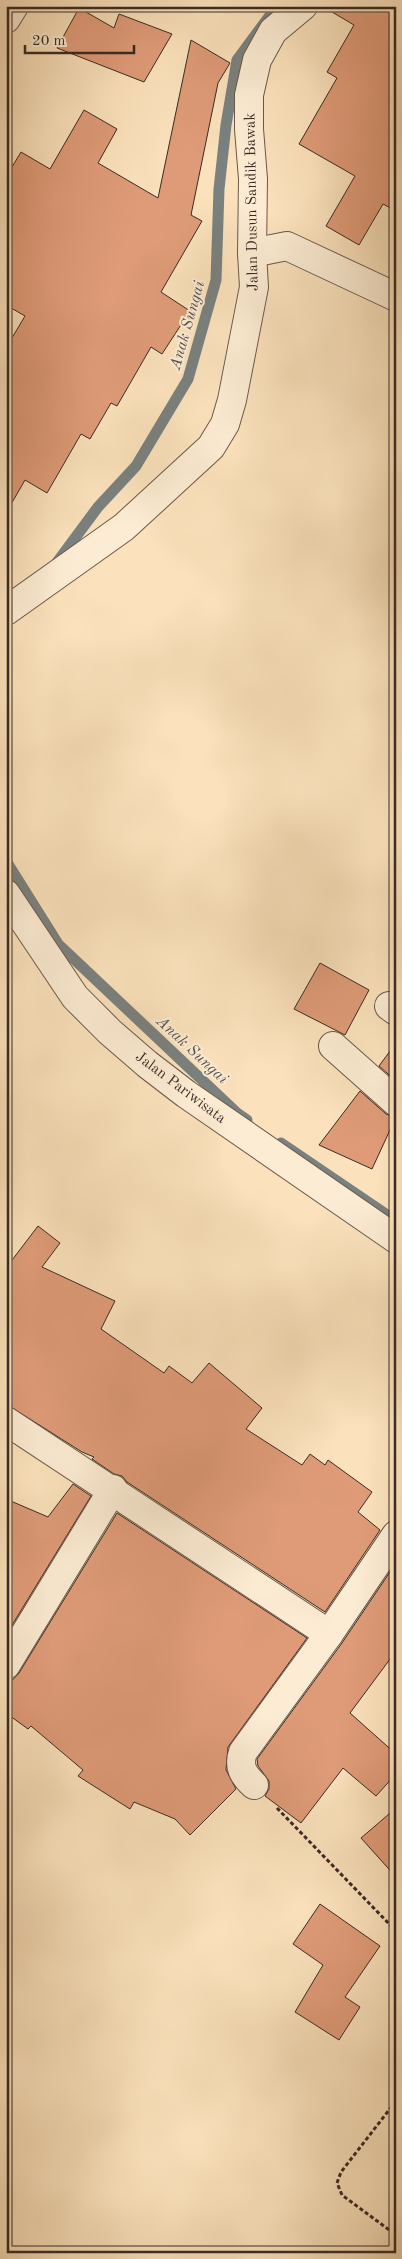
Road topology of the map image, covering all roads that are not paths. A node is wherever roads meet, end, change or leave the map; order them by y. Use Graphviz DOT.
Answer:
graph roads {
  1 [pos="14,6"];
  2 [pos="293,9"];
  3 [pos="6,19"];
  4 [pos="252,253"];
  5 [pos="396,297"];
  6 [pos="6,611"];
  7 [pos="6,894"];
  8 [pos="334,1046"];
  9 [pos="396,1102"];
  10 [pos="395,1236"];
  11 [pos="6,1421"];
  12 [pos="113,1489"];
  13 [pos="396,1535"];
  14 [pos="329,1634"];
  15 [pos="6,1665"];
  16 [pos="254,1784"];
  1 -- 3 [label="street"];
  2 -- 4 [label="street, Jalan Dusun Sandik Bawak"];
  4 -- 5 [label="street"];
  4 -- 6 [label="street, Jalan Dusun Sandik Bawak"];
  7 -- 10 [label="street, Jalan Pariwisata"];
  8 -- 9 [label="street"];
  11 -- 12 [label="street"];
  12 -- 14 [label="street"];
  12 -- 15 [label="street"];
  13 -- 14 [label="street"];
  14 -- 16 [label="street"];
}
